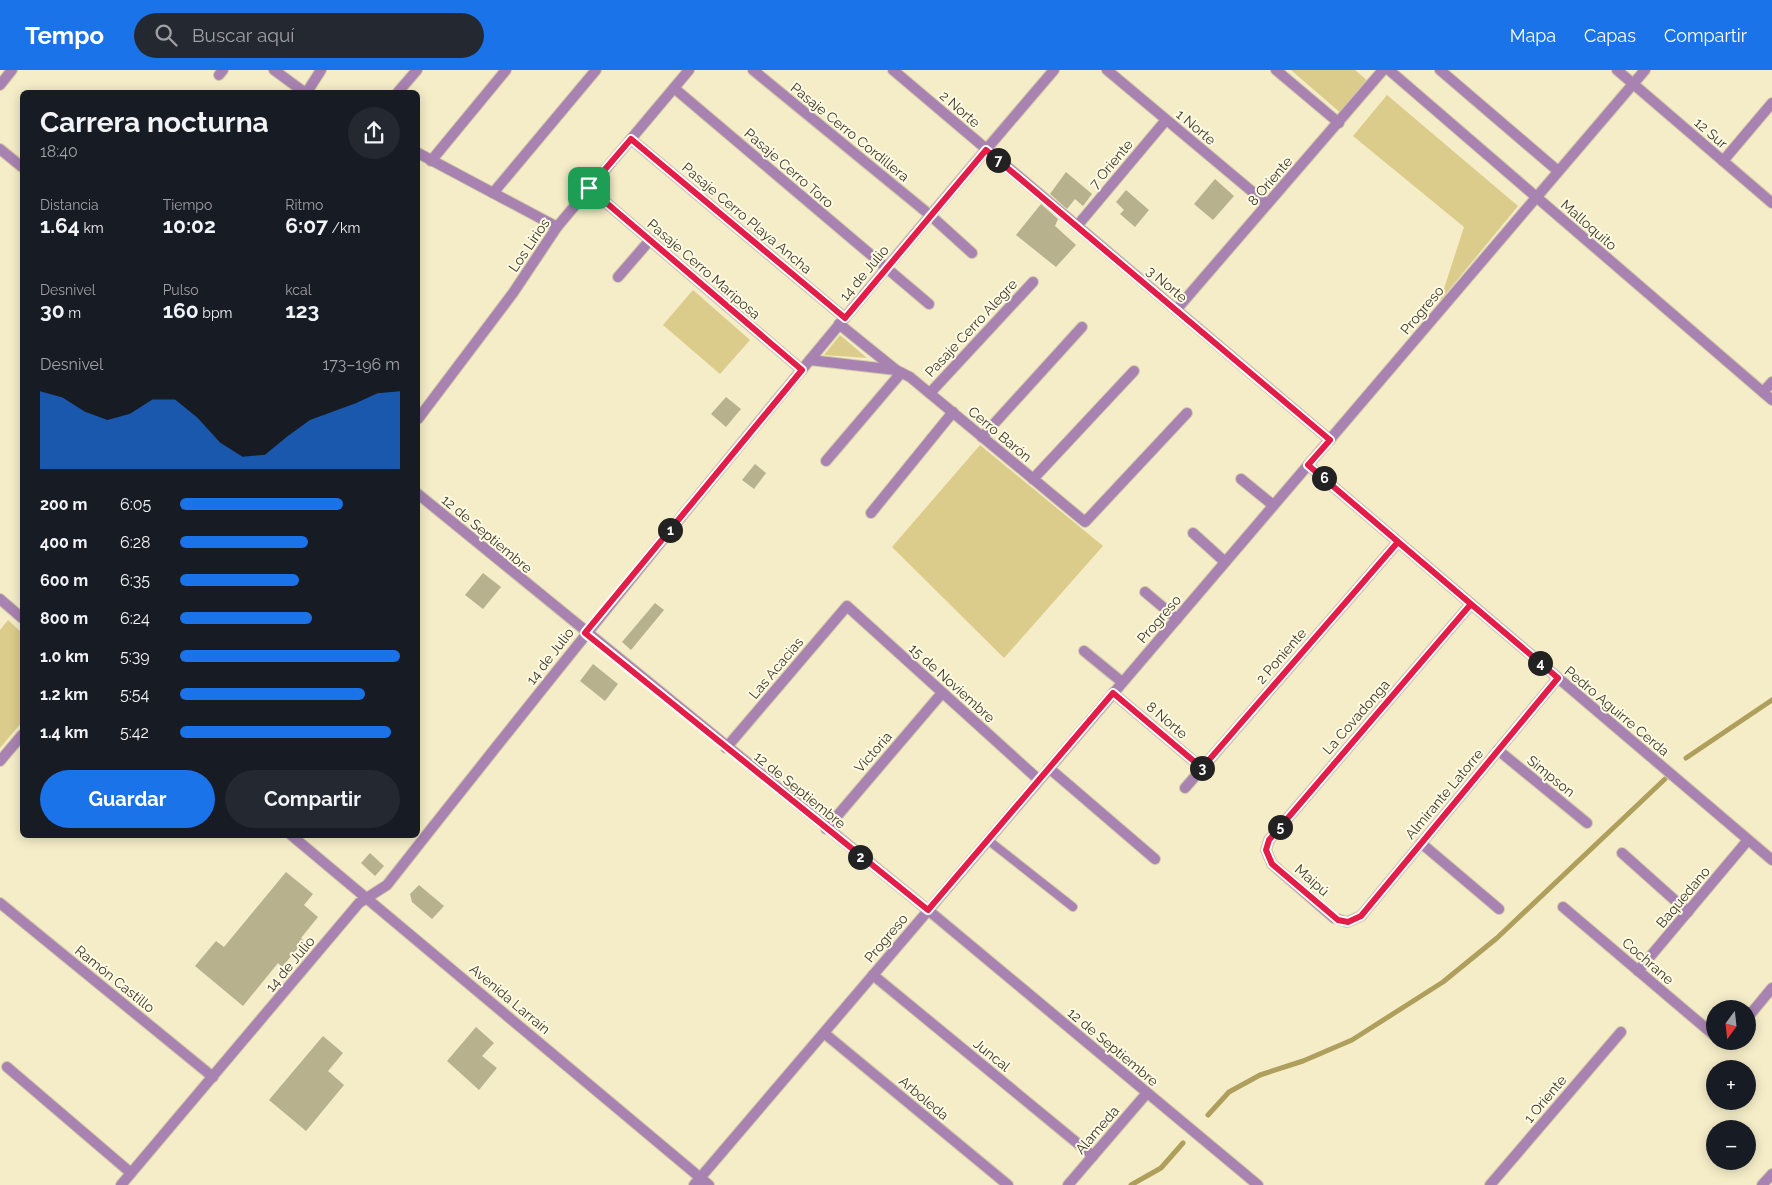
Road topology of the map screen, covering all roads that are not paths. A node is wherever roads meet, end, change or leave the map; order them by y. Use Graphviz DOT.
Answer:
graph roads {
  1 [pos="12,70"];
  2 [pos="274,70"];
  3 [pos="321,70"];
  4 [pos="417,70"];
  5 [pos="506,70"];
  6 [pos="596,70"];
  7 [pos="689,70"];
  8 [pos="753,70"];
  9 [pos="893,70"];
  10 [pos="1054,70"];
  11 [pos="1107,70"];
  12 [pos="1276,70"];
  13 [pos="1383,70"];
  14 [pos="1389,70"];
  15 [pos="1440,70"];
  16 [pos="1617,70"];
  17 [pos="1645,70"];
  18 [pos="1633,84"];
  19 [pos="0,85"];
  20 [pos="674,88"];
  21 [pos="302,90"];
  22 [pos="306,90"];
  23 [pos="400,90"];
  24 [pos="1772,103"];
  25 [pos="1166,120"];
  26 [pos="1338,123"];
  27 [pos="631,139"];
  28 [pos="0,149"];
  29 [pos="986,150"];
  30 [pos="420,154"];
  31 [pos="431,160"];
  32 [pos="1723,161"];
  33 [pos="20,165"];
  34 [pos="1558,172"];
  35 [pos="589,188"];
  36 [pos="493,193"];
  37 [pos="1536,197"];
  38 [pos="1772,203"];
  39 [pos="1267,204"];
  40 [pos="930,215"];
  41 [pos="1077,226"];
  42 [pos="557,227"];
  43 [pos="650,240"];
  44 [pos="972,253"];
  45 [pos="886,268"];
  46 [pos="618,277"];
  47 [pos="1033,282"];
  48 [pos="929,304"];
  49 [pos="1176,310"];
  50 [pos="842,321"];
  51 [pos="1082,327"];
  52 [pos="810,360"];
  53 [pos="802,370"];
  54 [pos="898,371"];
  55 [pos="1134,371"];
  56 [pos="1772,382"];
  57 [pos="1763,392"];
  58 [pos="930,393"];
  59 [pos="1772,400"];
  60 [pos="953,412"];
  61 [pos="1187,413"];
  62 [pos="420,416"];
  63 [pos="982,437"];
  64 [pos="1330,440"];
  65 [pos="826,461"];
  66 [pos="1308,465"];
  67 [pos="1033,479"];
  68 [pos="1241,479"];
  69 [pos="420,496"];
  70 [pos="1273,505"];
  71 [pos="871,513"];
  72 [pos="1193,533"];
  73 [pos="1398,542"];
  74 [pos="1225,562"];
  75 [pos="1145,592"];
  76 [pos="0,600"];
  77 [pos="1471,604"];
  78 [pos="847,606"];
  79 [pos="20,616"];
  80 [pos="1177,619"];
  81 [pos="585,633"];
  82 [pos="1084,651"];
  83 [pos="1558,678"];
  84 [pos="1122,682"];
  85 [pos="942,692"];
  86 [pos="1113,693"];
  87 [pos="20,737"];
  88 [pos="726,748"];
  89 [pos="1498,750"];
  90 [pos="0,761"];
  91 [pos="1049,768"];
  92 [pos="1202,768"];
  93 [pos="1039,780"];
  94 [pos="1185,788"];
  95 [pos="1587,823"];
  96 [pos="826,829"];
  97 [pos="295,838"];
  98 [pos="988,840"];
  99 [pos="1748,840"];
  100 [pos="1421,843"];
  101 [pos="1266,850"];
  102 [pos="1622,853"];
  103 [pos="1155,859"];
  104 [pos="1772,860"];
  105 [pos="368,898"];
  106 [pos="0,903"];
  107 [pos="1073,907"];
  108 [pos="1564,907"];
  109 [pos="1499,909"];
  110 [pos="928,910"];
  111 [pos="1688,912"];
  112 [pos="1348,922"];
  113 [pos="1638,971"];
  114 [pos="872,975"];
  115 [pos="1772,988"];
  116 [pos="1756,1007"];
  117 [pos="1706,1028"];
  118 [pos="1621,1032"];
  119 [pos="824,1033"];
  120 [pos="7,1067"];
  121 [pos="213,1076"];
  122 [pos="1147,1093"];
  123 [pos="1093,1156"];
  124 [pos="131,1173"];
  125 [pos="1772,1174"];
  126 [pos="697,1181"];
  127 [pos="121,1185"];
  128 [pos="710,1185"];
  129 [pos="1008,1185"];
  130 [pos="1068,1185"];
  131 [pos="1258,1185"];
  132 [pos="1490,1185"];
  133 [pos="1762,1185"];
  1 -- 19 [label="street"];
  2 -- 21 [label="street"];
  3 -- 22 [label="street"];
  4 -- 23 [label="street"];
  5 -- 31 [label="street"];
  6 -- 36 [label="street"];
  7 -- 20 [label="street, Los Lirios"];
  8 -- 40 [label="street, Pasaje Cerro Cordillera"];
  9 -- 29 [label="street, 2 Norte"];
  10 -- 29 [label="street, 14 de Julio"];
  11 -- 25 [label="street, 1 Norte"];
  12 -- 26 [label="street"];
  13 -- 26 [label="street, 8 Oriente"];
  14 -- 37 [label="street, Malloquito"];
  15 -- 34 [label="street"];
  16 -- 18 [label="street, 12 Sur"];
  17 -- 18 [label="street, Progreso"];
  18 -- 32 [label="street, 12 Sur"];
  18 -- 34 [label="street, Progreso"];
  20 -- 27 [label="street, Los Lirios"];
  20 -- 45 [label="street, Pasaje Cerro Toro"];
  24 -- 32 [label="street"];
  25 -- 39 [label="street, 1 Norte"];
  25 -- 41 [label="street, 7 Oriente"];
  26 -- 39 [label="street, 8 Oriente"];
  27 -- 35 [label="street, Los Lirios"];
  27 -- 50 [label="street, Pasaje Cerro Playa Ancha"];
  28 -- 33 [label="street"];
  29 -- 40 [label="street, 14 de Julio"];
  29 -- 41 [label="street, 3 Norte"];
  30 -- 31 [label="street"];
  31 -- 36 [label="street"];
  32 -- 38 [label="street, 12 Sur"];
  34 -- 37 [label="street, Progreso"];
  35 -- 42 [label="street, Los Lirios"];
  35 -- 43 [label="street, Pasaje Cerro Mariposa"];
  36 -- 42 [label="street"];
  37 -- 57 [label="street, Malloquito"];
  37 -- 64 [label="street, Progreso"];
  39 -- 49 [label="street, 8 Oriente"];
  40 -- 44 [label="street, Pasaje Cerro Cordillera"];
  40 -- 45 [label="street, 14 de Julio"];
  41 -- 49 [label="street, 3 Norte"];
  42 -- 62 [label="street, Los Lirios"];
  43 -- 46 [label="street"];
  43 -- 53 [label="street, Pasaje Cerro Mariposa"];
  45 -- 48 [label="street, Pasaje Cerro Toro"];
  45 -- 50 [label="street, 14 de Julio"];
  47 -- 58 [label="street, Pasaje Cerro Alegre"];
  49 -- 64 [label="street, 3 Norte"];
  50 -- 52 [label="street, 14 de Julio"];
  50 -- 54 [label="street, Cerro Barón"];
  51 -- 63 [label="street"];
  52 -- 53 [label="street, 14 de Julio"];
  52 -- 54 [label="street, Cerro Barón"];
  53 -- 81 [label="street, 14 de Julio"];
  54 -- 58 [label="street, Cerro Barón"];
  54 -- 65 [label="street"];
  55 -- 67 [label="street"];
  56 -- 57 [label="street"];
  57 -- 59 [label="street, Malloquito"];
  58 -- 60 [label="street, Cerro Barón"];
  60 -- 63 [label="street, Cerro Barón"];
  60 -- 71 [label="street"];
  61 -- 67 [label="street, Cerro Barón"];
  63 -- 67 [label="street, Cerro Barón"];
  64 -- 66 [label="street, Progreso"];
  66 -- 70 [label="street, Progreso"];
  66 -- 73 [label="street, Pedro Aguirre Cerda"];
  68 -- 70 [label="street"];
  69 -- 81 [label="street, 12 de Septiembre"];
  70 -- 74 [label="street, Progreso"];
  72 -- 74 [label="street"];
  73 -- 77 [label="street, Pedro Aguirre Cerda"];
  73 -- 92 [label="street, 2 Poniente"];
  74 -- 80 [label="street, Progreso"];
  75 -- 80 [label="street"];
  76 -- 79 [label="street"];
  77 -- 83 [label="street, Pedro Aguirre Cerda"];
  77 -- 101 [label="street, La Covadonga"];
  78 -- 85 [label="street, 15 de Noviembre"];
  78 -- 88 [label="street, Las Acacias"];
  80 -- 84 [label="street, Progreso"];
  81 -- 88 [label="street, 12 de Septiembre"];
  81 -- 105 [label="street, 14 de Julio"];
  82 -- 84 [label="street"];
  83 -- 89 [label="street, Almirante Latorre"];
  83 -- 99 [label="street, Pedro Aguirre Cerda"];
  84 -- 86 [label="street, Progreso"];
  85 -- 93 [label="street, 15 de Noviembre"];
  85 -- 96 [label="street, Victoria"];
  86 -- 91 [label="street, Progreso"];
  86 -- 92 [label="street, 8 Norte"];
  87 -- 90 [label="street"];
  88 -- 96 [label="street, 12 de Septiembre"];
  89 -- 95 [label="street, Simpson"];
  89 -- 100 [label="street, Almirante Latorre"];
  91 -- 93 [label="street, Progreso"];
  91 -- 103 [label="street"];
  92 -- 94 [label="street, 2 Poniente"];
  93 -- 98 [label="street, Progreso"];
  96 -- 110 [label="street, 12 de Septiembre"];
  97 -- 105 [label="street, Avenida Larraín"];
  98 -- 107 [label="lane"];
  98 -- 110 [label="street, Progreso"];
  99 -- 104 [label="street, Pedro Aguirre Cerda"];
  99 -- 111 [label="street, Baquedano"];
  100 -- 109 [label="street"];
  100 -- 112 [label="street, Almirante Latorre"];
  101 -- 112 [label="street, Maipú"];
  102 -- 111 [label="street"];
  105 -- 121 [label="street, 14 de Julio"];
  105 -- 126 [label="street, Avenida Larraín"];
  106 -- 121 [label="street, Ramón Castillo"];
  108 -- 113 [label="street, Cochrane"];
  110 -- 114 [label="street, Progreso"];
  110 -- 122 [label="street, 12 de Septiembre"];
  111 -- 113 [label="street, Baquedano"];
  113 -- 117 [label="street, Cochrane"];
  114 -- 119 [label="street, Progreso"];
  114 -- 123 [label="street, Juncal"];
  115 -- 116 [label="street"];
  118 -- 132 [label="street, 1 Oriente"];
  119 -- 126 [label="street, Progreso"];
  119 -- 129 [label="street, Arboleda"];
  120 -- 124 [label="street"];
  121 -- 124 [label="street, 14 de Julio"];
  122 -- 123 [label="street, Alameda"];
  122 -- 131 [label="street, 12 de Septiembre"];
  123 -- 130 [label="street, Alameda"];
  124 -- 127 [label="street, 14 de Julio"];
  125 -- 133 [label="street"];
  126 -- 128 [label="street, Avenida Larraín"];
}
